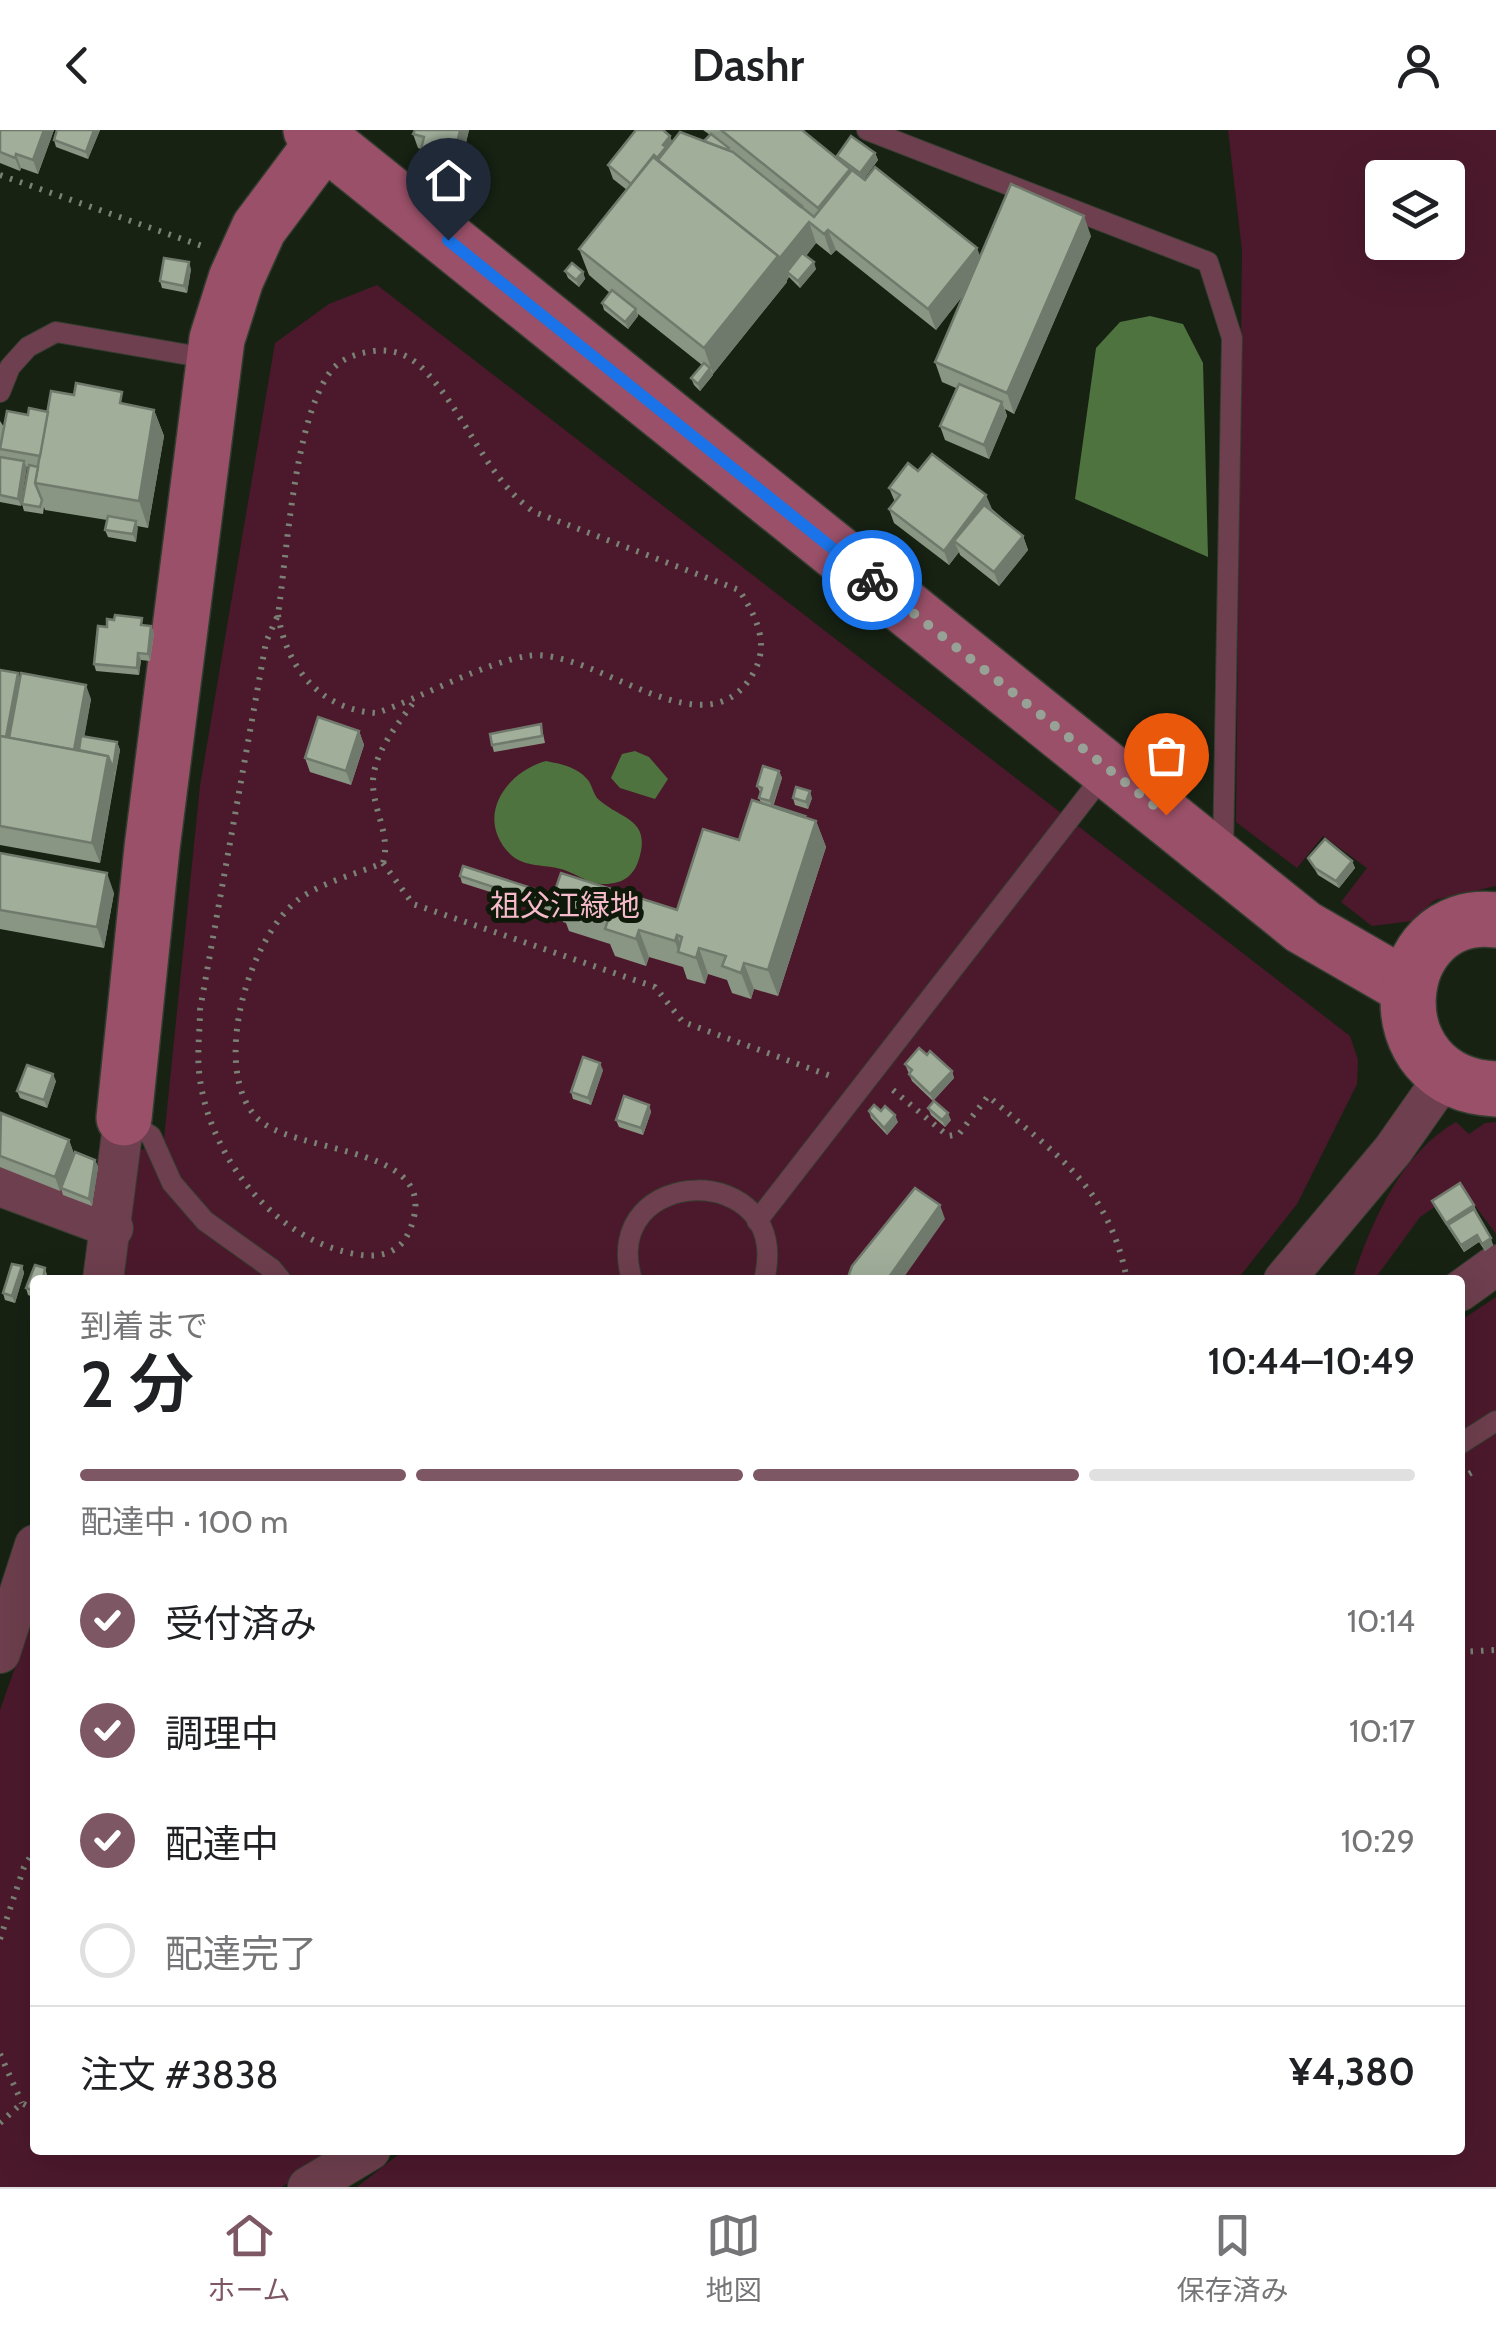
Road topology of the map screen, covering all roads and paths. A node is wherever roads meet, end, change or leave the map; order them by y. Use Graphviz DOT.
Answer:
graph roads {
  1 [pos="867,130"];
  2 [pos="318,136"];
  3 [pos="0,175"];
  4 [pos="244,260"];
  5 [pos="214,359"];
  6 [pos="0,392"];
  7 [pos="278,615"];
  8 [pos="416,699"];
  9 [pos="1109,769"];
  10 [pos="1223,861"];
  11 [pos="383,864"];
  12 [pos="1496,920"];
  13 [pos="1407,987"];
  14 [pos="867,1080"];
  15 [pos="1470,1082"];
  16 [pos="124,1118"];
  17 [pos="0,1186"];
  18 [pos="758,1220"];
  19 [pos="113,1228"];
  20 [pos="1496,1265"];
  21 [pos="104,1275"];
  22 [pos="277,1275"];
  23 [pos="632,1275"];
  24 [pos="764,1275"];
  25 [pos="1126,1275"];
  26 [pos="1288,1275"];
  27 [pos="1465,1287"];
  28 [pos="1496,1421"];
  29 [pos="1465,1441"];
  30 [pos="30,1561"];
  31 [pos="1496,1650"];
  32 [pos="1465,1652"];
  33 [pos="0,1653"];
  34 [pos="30,1857"];
  35 [pos="0,1939"];
  36 [pos="0,2054"];
  37 [pos="22,2103"];
  38 [pos="30,2107"];
  39 [pos="0,2123"];
  40 [pos="362,2155"];
  41 [pos="308,2187"];
  1 -- 10 [label="lane"];
  2 -- 4 [label="street"];
  2 -- 9 [label="street"];
  3 -- 4 [label="path"];
  4 -- 5 [label="street"];
  5 -- 6 [label="lane"];
  5 -- 16 [label="street"];
  7 -- 8 [label="path"];
  7 -- 8 [label="path"];
  7 -- 11 [label="path"];
  8 -- 11 [label="path"];
  9 -- 10 [label="street"];
  9 -- 14 [label="lane"];
  10 -- 13 [label="street"];
  11 -- 14 [label="path"];
  12 -- 13 [label="street"];
  13 -- 15 [label="street"];
  14 -- 18 [label="lane"];
  14 -- 25 [label="path"];
  15 -- 26 [label="street"];
  16 -- 19 [label="street"];
  16 -- 22 [label="lane"];
  17 -- 19 [label="street"];
  18 -- 23 [label="lane"];
  18 -- 24 [label="lane"];
  19 -- 21 [label="street"];
  20 -- 27 [label="street"];
  28 -- 29 [label="lane"];
  30 -- 33 [label="street"];
  31 -- 32 [label="path"];
  34 -- 35 [label="path"];
  36 -- 37 [label="path"];
  37 -- 38 [label="path"];
  37 -- 39 [label="path"];
  40 -- 41 [label="street"];
}
